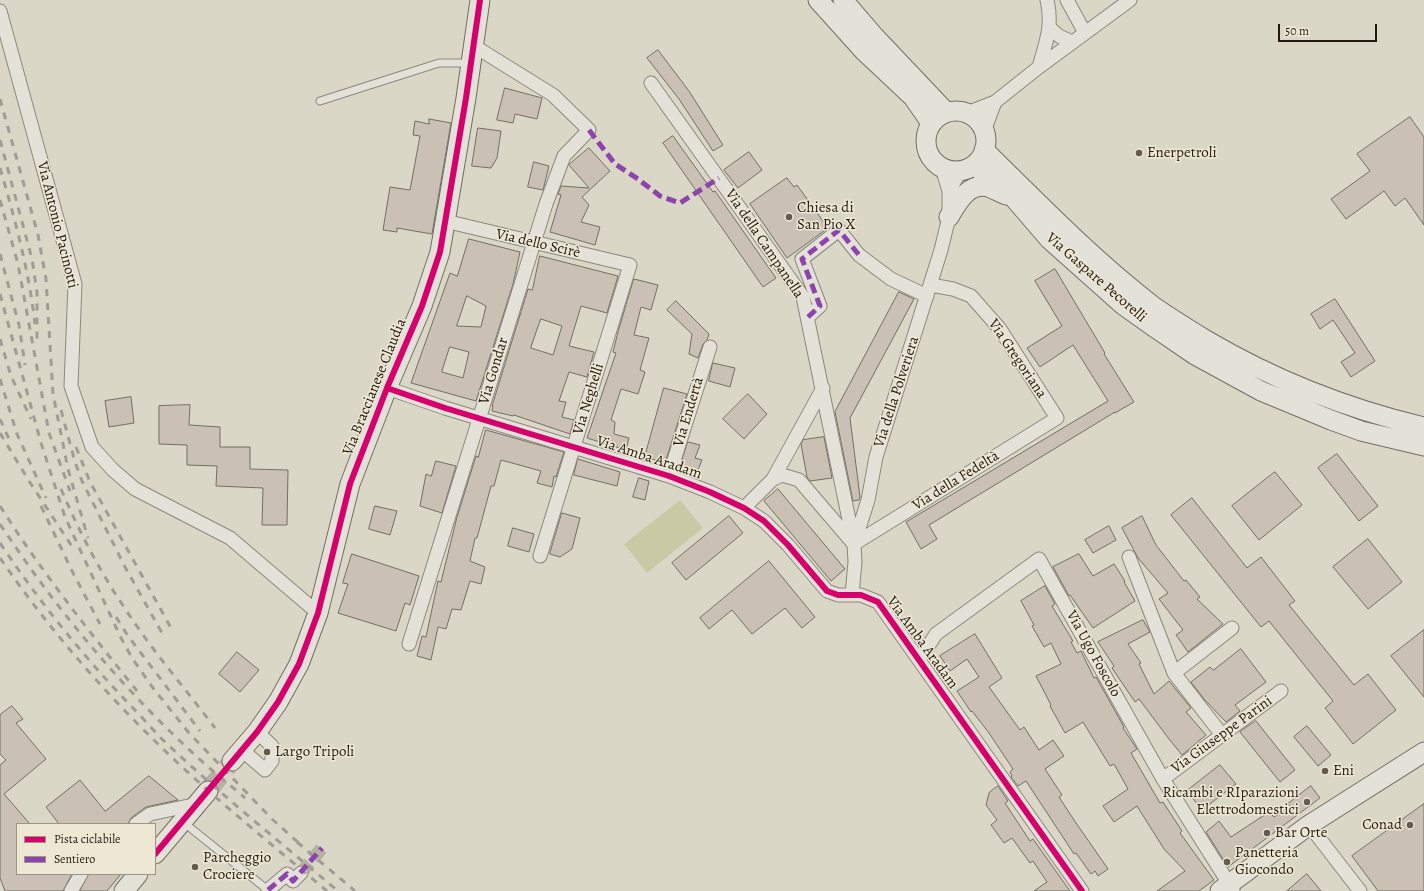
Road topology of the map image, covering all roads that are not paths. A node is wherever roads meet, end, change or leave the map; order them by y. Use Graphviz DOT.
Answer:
graph roads {
  1 [pos="480,0"];
  2 [pos="818,0"];
  3 [pos="843,0"];
  4 [pos="1047,0"];
  5 [pos="1068,0"];
  6 [pos="1130,0"];
  7 [pos="0,11"];
  8 [pos="1074,15"];
  9 [pos="1050,25"];
  10 [pos="1085,33"];
  11 [pos="1072,42"];
  12 [pos="472,55"];
  13 [pos="1039,67"];
  14 [pos="651,82"];
  15 [pos="320,101"];
  16 [pos="995,102"];
  17 [pos="967,113"];
  18 [pos="938,117"];
  19 [pos="984,130"];
  20 [pos="965,164"];
  21 [pos="1013,197"];
  22 [pos="949,217"];
  23 [pos="445,221"];
  24 [pos="534,243"];
  25 [pos="630,266"];
  26 [pos="929,290"];
  27 [pos="808,317"];
  28 [pos="710,348"];
  29 [pos="387,388"];
  30 [pos="823,388"];
  31 [pos="1057,418"];
  32 [pos="479,419"];
  33 [pos="1424,427"];
  34 [pos="1424,446"];
  35 [pos="574,447"];
  36 [pos="669,476"];
  37 [pos="773,479"];
  38 [pos="744,508"];
  39 [pos="854,544"];
  40 [pos="540,556"];
  41 [pos="1130,557"];
  42 [pos="852,595"];
  43 [pos="318,613"];
  44 [pos="1232,628"];
  45 [pos="409,644"];
  46 [pos="919,660"];
  47 [pos="1174,673"];
  48 [pos="1281,691"];
  49 [pos="257,732"];
  50 [pos="1222,735"];
  51 [pos="1424,752"];
  52 [pos="237,755"];
  53 [pos="1163,778"];
  54 [pos="203,797"];
  55 [pos="182,822"];
  56 [pos="137,823"];
  57 [pos="1309,825"];
  58 [pos="156,853"];
  59 [pos="301,873"];
  60 [pos="80,875"];
  61 [pos="137,875"];
  62 [pos="1228,889"];
  63 [pos="71,891"];
  64 [pos="124,891"];
  65 [pos="268,891"];
  66 [pos="1082,891"];
  67 [pos="1360,891"];
  1 -- 12 [label="street, Via Braccianese Claudia"];
  2 -- 18 [label="street"];
  3 -- 18 [label="street"];
  4 -- 9 [label="street"];
  5 -- 8 [label="street"];
  6 -- 10 [label="street"];
  7 -- 43 [label="street, Via Antonio Pacinotti"];
  8 -- 9 [label="street"];
  8 -- 10 [label="street"];
  9 -- 11 [label="street"];
  9 -- 13 [label="street"];
  10 -- 11 [label="street"];
  11 -- 13 [label="street"];
  12 -- 15 [label="lane"];
  12 -- 23 [label="street, Via Braccianese Claudia"];
  12 -- 24 [label="street, Via Gondar"];
  13 -- 16 [label="street"];
  14 -- 27 [label="street, Via della Campanella"];
  16 -- 17 [label="street"];
  16 -- 19 [label="street"];
  17 -- 18 [label="street"];
  17 -- 19 [label="street"];
  18 -- 20 [label="street, Via Gaspare Pecorelli"];
  19 -- 20 [label="street"];
  20 -- 21 [label="street, Via Gaspare Pecorelli"];
  20 -- 22 [label="street, Via della Polveriera"];
  20 -- 33 [label="street, Via Gaspare Pecorelli"];
  21 -- 22 [label="street"];
  21 -- 34 [label="street, Via Gaspare Pecorelli"];
  22 -- 26 [label="street, Via della Polveriera"];
  23 -- 24 [label="street, Via dello Scirè"];
  23 -- 29 [label="street, Via Braccianese Claudia"];
  24 -- 25 [label="street, Via dello Scirè"];
  24 -- 32 [label="street, Via Gondar"];
  25 -- 35 [label="street, Via Neghelli"];
  26 -- 27 [label="street, Via Gregoriana"];
  26 -- 31 [label="street, Via Gregoriana"];
  26 -- 39 [label="street, Via della Polveriera"];
  27 -- 30 [label="street, Via della Campanella"];
  28 -- 36 [label="street, Via Endertà"];
  29 -- 32 [label="street, Via Amba Aradam"];
  29 -- 43 [label="street, Via Braccianese Claudia"];
  30 -- 37 [label="street"];
  30 -- 39 [label="street, Via della Campanella"];
  31 -- 39 [label="street, Via della Fedeltà"];
  32 -- 35 [label="street, Via Amba Aradam"];
  32 -- 45 [label="street, Via Gondar"];
  35 -- 36 [label="street, Via Amba Aradam"];
  35 -- 40 [label="street, Via Neghelli"];
  36 -- 38 [label="street, Via Amba Aradam"];
  37 -- 38 [label="street"];
  37 -- 39 [label="street"];
  38 -- 42 [label="street, Via Amba Aradam"];
  39 -- 42 [label="street, Via della Polveriera"];
  41 -- 47 [label="street"];
  42 -- 46 [label="street, Via Amba Aradam"];
  43 -- 49 [label="street, Via Braccianese Claudia"];
  44 -- 47 [label="street"];
  46 -- 53 [label="street, Via Ugo Foscolo"];
  46 -- 66 [label="street, Via Amba Aradam"];
  47 -- 50 [label="street"];
  48 -- 50 [label="street, Via Giuseppe Parini"];
  49 -- 52 [label="street, Via Braccianese Claudia"];
  49 -- 52 [label="street"];
  50 -- 53 [label="street, Via Giuseppe Parini"];
  51 -- 57 [label="street"];
  53 -- 62 [label="street, Via Ugo Foscolo"];
  54 -- 55 [label="street"];
  54 -- 56 [label="street"];
  55 -- 58 [label="street"];
  55 -- 65 [label="lane"];
  57 -- 62 [label="street"];
  57 -- 67 [label="street"];
  59 -- 65 [label="street"];
  60 -- 63 [label="street"];
  61 -- 64 [label="street"];
}
